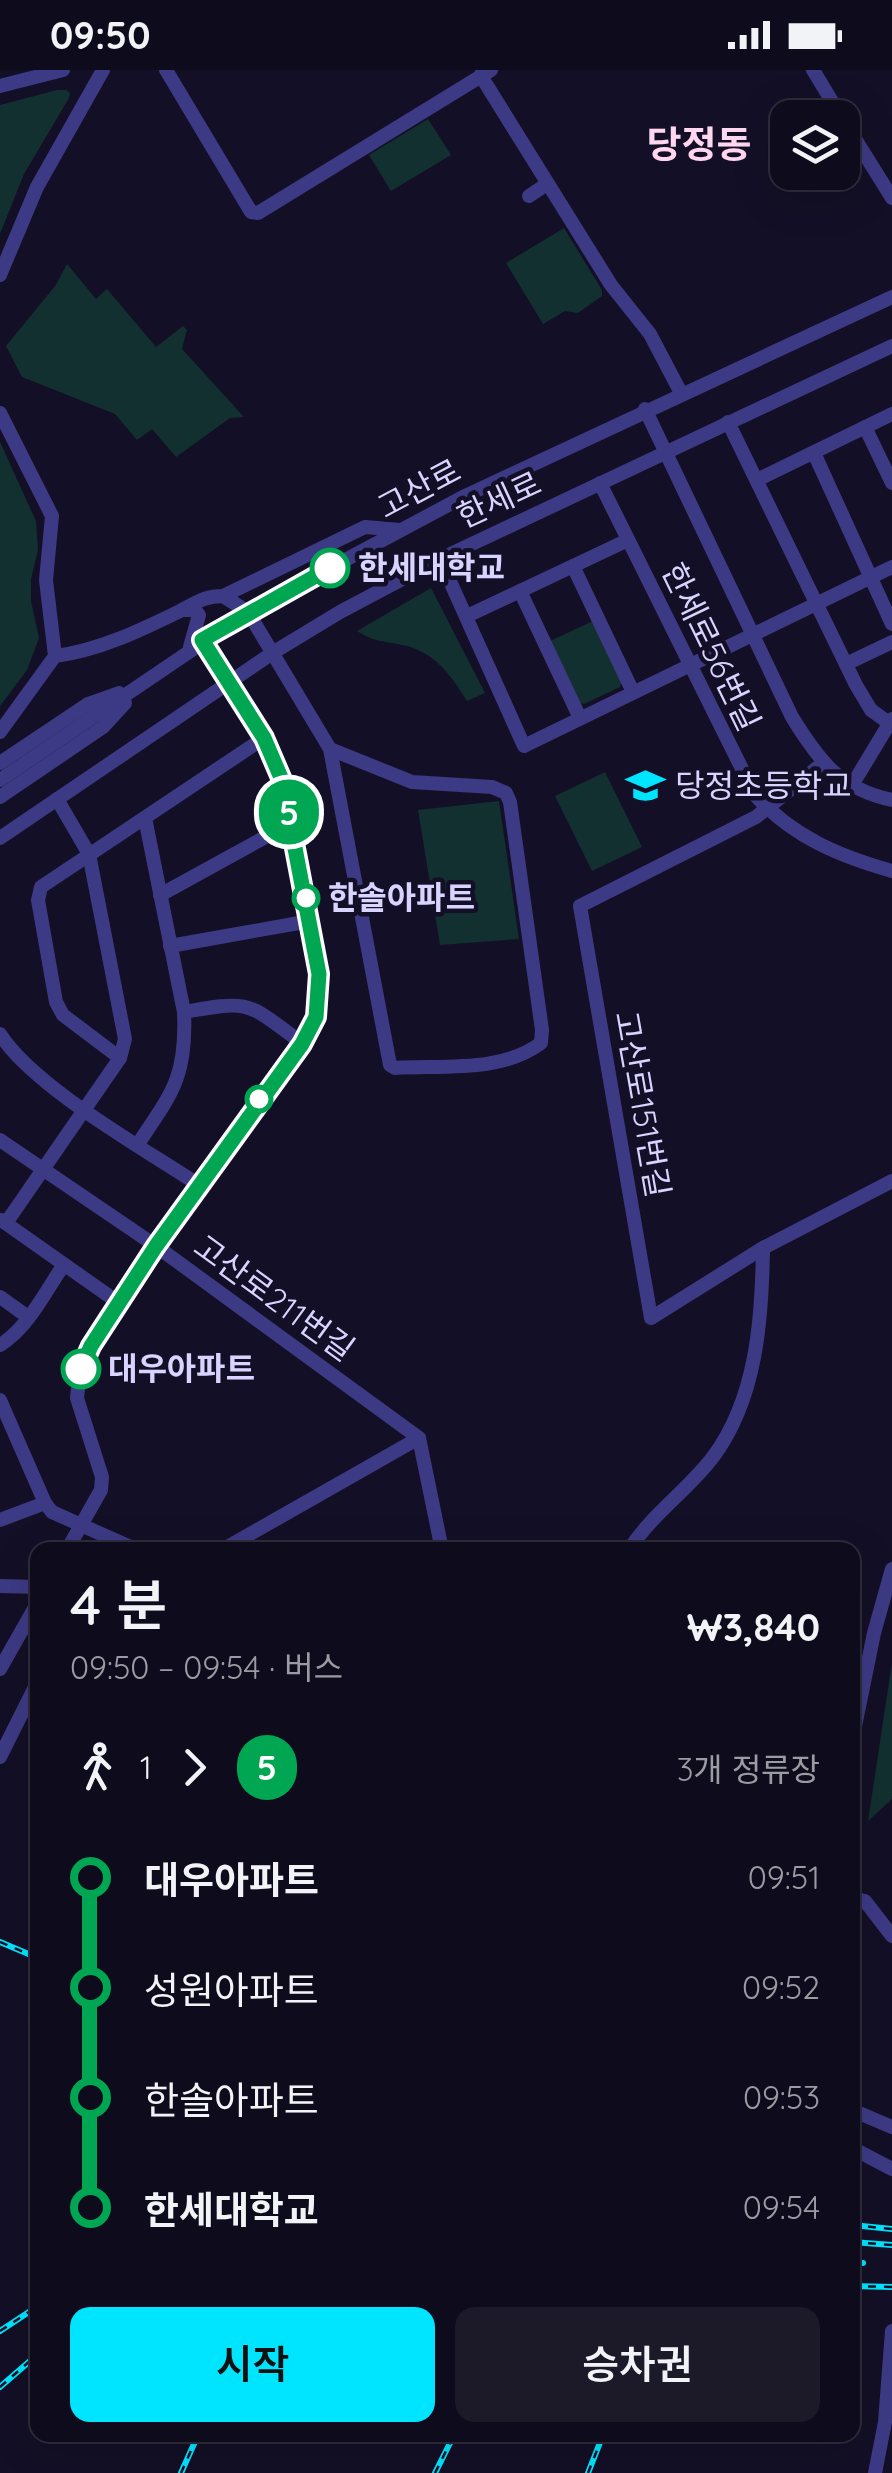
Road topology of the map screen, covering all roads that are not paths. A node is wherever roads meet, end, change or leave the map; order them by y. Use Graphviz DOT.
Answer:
graph roads {
  1 [pos="63,70"];
  2 [pos="102,70"];
  3 [pos="166,70"];
  4 [pos="813,70"];
  5 [pos="484,72"];
  6 [pos="0,86"];
  7 [pos="831,100"];
  8 [pos="860,147"];
  9 [pos="546,184"];
  10 [pos="529,196"];
  11 [pos="892,198"];
  12 [pos="0,275"];
  13 [pos="892,297"];
  14 [pos="892,346"];
  15 [pos="681,394"];
  16 [pos="645,409"];
  17 [pos="0,413"];
  18 [pos="892,414"];
  19 [pos="728,422"];
  20 [pos="865,427"];
  21 [pos="665,451"];
  22 [pos="814,452"];
  23 [pos="757,480"];
  24 [pos="600,483"];
  25 [pos="892,483"];
  26 [pos="400,530"];
  27 [pos="628,540"];
  28 [pos="440,559"];
  29 [pos="572,566"];
  30 [pos="892,567"];
  31 [pos="872,576"];
  32 [pos="520,592"];
  33 [pos="222,596"];
  34 [pos="816,602"];
  35 [pos="181,610"];
  36 [pos="248,612"];
  37 [pos="467,616"];
  38 [pos="892,624"];
  39 [pos="752,634"];
  40 [pos="202,640"];
  41 [pos="892,642"];
  42 [pos="189,650"];
  43 [pos="274,652"];
  44 [pos="55,656"];
  45 [pos="689,664"];
  46 [pos="846,664"];
  47 [pos="143,684"];
  48 [pos="231,684"];
  49 [pos="633,692"];
  50 [pos="580,718"];
  51 [pos="891,722"];
  52 [pos="0,732"];
  53 [pos="264,738"];
  54 [pos="330,749"];
  55 [pos="0,763"];
  56 [pos="823,763"];
  57 [pos="857,777"];
  58 [pos="0,780"];
  59 [pos="0,797"];
  60 [pos="57,798"];
  61 [pos="892,800"];
  62 [pos="768,810"];
  63 [pos="146,818"];
  64 [pos="291,824"];
  65 [pos="0,838"];
  66 [pos="90,854"];
  67 [pos="892,871"];
  68 [pos="160,895"];
  69 [pos="310,921"];
  70 [pos="170,946"];
  71 [pos="184,1012"];
  72 [pos="1,1036"];
  73 [pos="302,1044"];
  74 [pos="120,1058"];
  75 [pos="86,1110"];
  76 [pos="0,1140"];
  77 [pos="138,1144"];
  78 [pos="45,1170"];
  79 [pos="892,1181"];
  80 [pos="199,1184"];
  81 [pos="3,1222"];
  82 [pos="156,1246"];
  83 [pos="763,1248"];
  84 [pos="63,1266"];
  85 [pos="0,1297"];
  86 [pos="119,1303"];
  87 [pos="28,1317"];
  88 [pos="0,1345"];
  89 [pos="0,1400"];
  90 [pos="6,1433"];
  91 [pos="419,1438"];
  92 [pos="45,1503"];
  93 [pos="0,1520"];
  94 [pos="81,1526"];
  95 [pos="72,1542"];
  96 [pos="119,1542"];
  97 [pos="236,1542"];
  98 [pos="440,1542"];
  99 [pos="636,1542"];
  100 [pos="892,1569"];
  101 [pos="0,1586"];
  102 [pos="30,1587"];
  103 [pos="30,1613"];
  104 [pos="7,1646"];
  105 [pos="0,1669"];
  106 [pos="30,1697"];
  107 [pos="860,1702"];
  108 [pos="0,1757"];
  109 [pos="860,1900"];
  110 [pos="892,1936"];
  111 [pos="860,2113"];
  112 [pos="892,2126"];
  113 [pos="860,2152"];
  114 [pos="892,2169"];
  115 [pos="892,2331"];
  116 [pos="875,2473"];
  1 -- 6 [label="street"];
  2 -- 12 [label="street"];
  3 -- 5 [label="street"];
  4 -- 7 [label="street"];
  5 -- 9 [label="street"];
  8 -- 11 [label="street"];
  9 -- 10 [label="street"];
  9 -- 15 [label="street"];
  13 -- 15 [label="street, 고산로"];
  14 -- 19 [label="street, 한세로"];
  15 -- 16 [label="street, 고산로"];
  16 -- 21 [label="street"];
  16 -- 26 [label="street, 고산로"];
  17 -- 44 [label="street"];
  18 -- 20 [label="street"];
  19 -- 21 [label="street, 한세로"];
  19 -- 23 [label="street"];
  20 -- 22 [label="street"];
  20 -- 25 [label="street"];
  21 -- 24 [label="street, 한세로"];
  21 -- 39 [label="street"];
  22 -- 23 [label="street"];
  22 -- 31 [label="street"];
  23 -- 34 [label="street"];
  24 -- 27 [label="street, 한세로56번길"];
  24 -- 28 [label="street, 한세로"];
  26 -- 33 [label="street"];
  26 -- 36 [label="street, 고산로"];
  27 -- 29 [label="street, 한세로56번길"];
  27 -- 45 [label="street, 한세로56번길"];
  28 -- 37 [label="street"];
  28 -- 43 [label="street, 한세로"];
  29 -- 32 [label="street, 한세로56번길"];
  29 -- 49 [label="street"];
  30 -- 31 [label="street"];
  31 -- 34 [label="street"];
  31 -- 38 [label="street"];
  32 -- 37 [label="street, 한세로56번길"];
  32 -- 50 [label="street"];
  33 -- 35 [label="street"];
  33 -- 36 [label="street"];
  34 -- 39 [label="street"];
  34 -- 46 [label="street"];
  35 -- 42 [label="street"];
  35 -- 44 [label="street"];
  36 -- 40 [label="street, 고산로"];
  36 -- 43 [label="street"];
  37 -- 50 [label="street"];
  39 -- 45 [label="street"];
  39 -- 56 [label="street"];
  40 -- 42 [label="street, 고산로"];
  40 -- 48 [label="street"];
  41 -- 46 [label="street"];
  42 -- 47 [label="street, 고산로"];
  43 -- 48 [label="street, 한세로"];
  43 -- 54 [label="street"];
  44 -- 52 [label="street"];
  45 -- 49 [label="street"];
  45 -- 62 [label="street, 한세로56번길"];
  46 -- 51 [label="street"];
  47 -- 55 [label="street"];
  47 -- 58 [label="street, 고산로"];
  47 -- 59 [label="street"];
  48 -- 53 [label="street"];
  48 -- 60 [label="street, 한세로"];
  49 -- 50 [label="street"];
  51 -- 57 [label="street"];
  53 -- 63 [label="street"];
  53 -- 64 [label="street"];
  54 -- 54 [label="street"];
  56 -- 61 [label="street"];
  56 -- 62 [label="street, 고산로151번길"];
  60 -- 65 [label="street, 한세로"];
  60 -- 66 [label="street"];
  62 -- 67 [label="street, 한세로56번길"];
  62 -- 83 [label="street, 고산로151번길"];
  63 -- 66 [label="street"];
  63 -- 68 [label="street"];
  64 -- 68 [label="street"];
  64 -- 69 [label="street"];
  66 -- 74 [label="street"];
  66 -- 74 [label="street"];
  68 -- 70 [label="street"];
  69 -- 70 [label="street"];
  69 -- 73 [label="street"];
  70 -- 71 [label="street"];
  71 -- 73 [label="street"];
  71 -- 77 [label="street"];
  72 -- 75 [label="street"];
  73 -- 80 [label="street"];
  74 -- 75 [label="street"];
  75 -- 77 [label="street"];
  75 -- 78 [label="street"];
  76 -- 78 [label="street, 고산로211번길"];
  77 -- 80 [label="street"];
  78 -- 81 [label="street"];
  78 -- 82 [label="street, 고산로211번길"];
  79 -- 83 [label="street, 고산로151번길"];
  80 -- 82 [label="street"];
  81 -- 84 [label="street"];
  82 -- 86 [label="street"];
  82 -- 91 [label="street, 고산로211번길"];
  83 -- 99 [label="street"];
  84 -- 86 [label="street"];
  84 -- 87 [label="street"];
  85 -- 87 [label="street"];
  86 -- 94 [label="street"];
  87 -- 88 [label="street"];
  89 -- 90 [label="street"];
  90 -- 92 [label="street"];
  91 -- 97 [label="street"];
  91 -- 98 [label="street"];
  92 -- 93 [label="street"];
  92 -- 94 [label="street"];
  94 -- 95 [label="street"];
  94 -- 96 [label="street"];
  100 -- 107 [label="street"];
  101 -- 102 [label="street"];
  103 -- 104 [label="street"];
  104 -- 105 [label="street"];
  106 -- 108 [label="street"];
  109 -- 110 [label="street"];
  111 -- 112 [label="street"];
  113 -- 114 [label="street"];
  115 -- 116 [label="street"];
}
